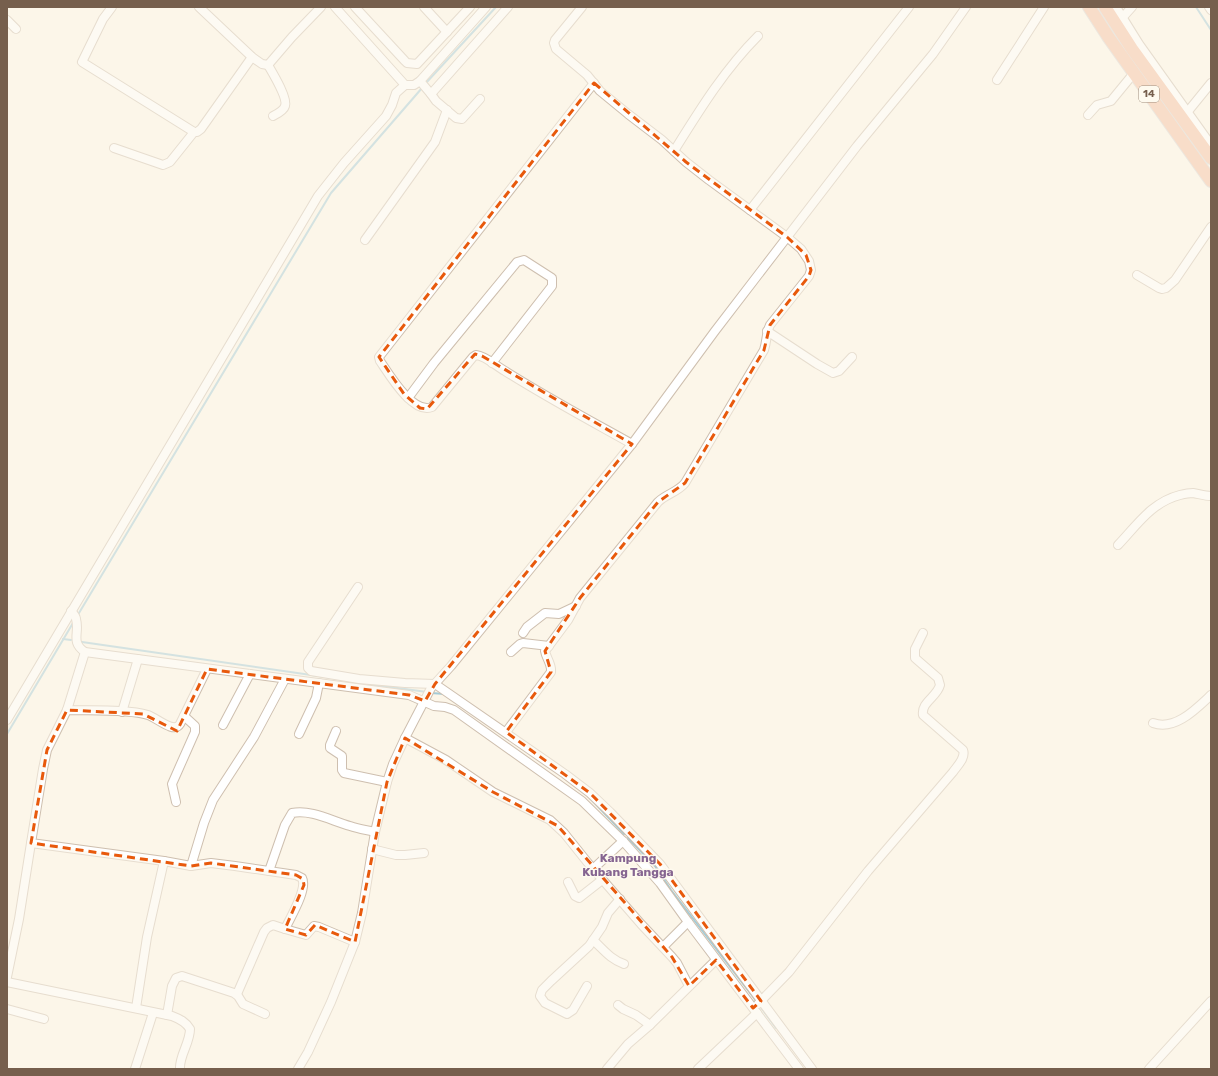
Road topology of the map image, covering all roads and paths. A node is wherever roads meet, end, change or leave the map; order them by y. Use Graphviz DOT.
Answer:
graph roads {
  1 [pos="112,7"];
  2 [pos="199,7"];
  3 [pos="335,7"];
  4 [pos="355,7"];
  5 [pos="424,7"];
  6 [pos="470,7"];
  7 [pos="486,7"];
  8 [pos="508,7"];
  9 [pos="582,7"];
  10 [pos="909,7"];
  11 [pos="966,7"];
  12 [pos="1044,7"];
  13 [pos="1089,7"];
  14 [pos="1105,7"];
  15 [pos="1116,7"];
  16 [pos="1132,7"];
  17 [pos="1209,7"];
  18 [pos="318,8"];
  19 [pos="1211,10"];
  20 [pos="1123,17"];
  21 [pos="7,20"];
  22 [pos="16,29"];
  23 [pos="447,32"];
  24 [pos="758,36"];
  25 [pos="1136,47"];
  26 [pos="252,57"];
  27 [pos="268,65"];
  28 [pos="1134,73"];
  29 [pos="997,80"];
  30 [pos="594,83"];
  31 [pos="1211,83"];
  32 [pos="404,85"];
  33 [pos="425,87"];
  34 [pos="480,99"];
  35 [pos="447,110"];
  36 [pos="1088,115"];
  37 [pos="1185,115"];
  38 [pos="273,116"];
  39 [pos="194,132"];
  40 [pos="1211,145"];
  41 [pos="114,148"];
  42 [pos="674,151"];
  43 [pos="1211,158"];
  44 [pos="1211,181"];
  45 [pos="750,210"];
  46 [pos="1211,227"];
  47 [pos="787,237"];
  48 [pos="365,240"];
  49 [pos="1137,275"];
  50 [pos="767,332"];
  51 [pos="852,357"];
  52 [pos="492,363"];
  53 [pos="408,398"];
  54 [pos="632,444"];
  55 [pos="1211,496"];
  56 [pos="1118,545"];
  57 [pos="358,587"];
  58 [pos="576,606"];
  59 [pos="72,611"];
  60 [pos="523,633"];
  61 [pos="923,633"];
  62 [pos="548,646"];
  63 [pos="86,652"];
  64 [pos="511,652"];
  65 [pos="138,659"];
  66 [pos="207,669"];
  67 [pos="250,674"];
  68 [pos="285,679"];
  69 [pos="318,683"];
  70 [pos="433,686"];
  71 [pos="1211,696"];
  72 [pos="425,700"];
  73 [pos="67,710"];
  74 [pos="122,712"];
  75 [pos="184,716"];
  76 [pos="7,720"];
  77 [pos="1153,723"];
  78 [pos="223,725"];
  79 [pos="336,731"];
  80 [pos="506,732"];
  81 [pos="299,734"];
  82 [pos="405,738"];
  83 [pos="387,782"];
  84 [pos="176,802"];
  85 [pos="376,832"];
  86 [pos="623,841"];
  87 [pos="31,843"];
  88 [pos="372,849"];
  89 [pos="424,853"];
  90 [pos="164,861"];
  91 [pos="191,866"];
  92 [pos="592,869"];
  93 [pos="269,871"];
  94 [pos="660,875"];
  95 [pos="602,880"];
  96 [pos="568,882"];
  97 [pos="620,899"];
  98 [pos="688,922"];
  99 [pos="285,929"];
  100 [pos="594,940"];
  101 [pos="355,942"];
  102 [pos="663,947"];
  103 [pos="716,960"];
  104 [pos="624,964"];
  105 [pos="7,977"];
  106 [pos="7,982"];
  107 [pos="587,986"];
  108 [pos="689,986"];
  109 [pos="237,994"];
  110 [pos="1211,1001"];
  111 [pos="618,1005"];
  112 [pos="757,1006"];
  113 [pos="136,1008"];
  114 [pos="7,1009"];
  115 [pos="153,1013"];
  116 [pos="265,1014"];
  117 [pos="167,1015"];
  118 [pos="44,1018"];
  119 [pos="650,1025"];
  120 [pos="135,1069"];
  121 [pos="180,1069"];
  122 [pos="298,1069"];
  123 [pos="608,1069"];
  124 [pos="700,1069"];
  125 [pos="799,1069"];
  126 [pos="812,1069"];
  127 [pos="1149,1069"];
  1 -- 39 [label="street"];
  2 -- 26 [label="street"];
  3 -- 32 [label="street"];
  4 -- 23 [label="street"];
  5 -- 23 [label="street"];
  6 -- 23 [label="street"];
  7 -- 33 [label="street"];
  8 -- 33 [label="street"];
  9 -- 30 [label="street"];
  10 -- 45 [label="street"];
  11 -- 47 [label="street"];
  12 -- 29 [label="street"];
  13 -- 28 [label="highway, 14"];
  14 -- 25 [label="highway, 14"];
  15 -- 20 [label="street"];
  16 -- 20 [label="street"];
  17 -- 19 [label="street"];
  18 -- 27 [label="street"];
  20 -- 25 [label="street"];
  21 -- 22 [label="street"];
  24 -- 42 [label="street"];
  25 -- 37 [label="highway, 14"];
  26 -- 27 [label="street"];
  26 -- 39 [label="street"];
  27 -- 38 [label="street"];
  28 -- 36 [label="street"];
  28 -- 44 [label="highway, 14"];
  30 -- 42 [label="street"];
  30 -- 53 [label="street"];
  31 -- 37 [label="street"];
  32 -- 33 [label="street"];
  32 -- 59 [label="street"];
  33 -- 35 [label="street"];
  34 -- 35 [label="street"];
  35 -- 48 [label="street"];
  37 -- 40 [label="street"];
  37 -- 43 [label="highway, 14"];
  39 -- 41 [label="street"];
  42 -- 45 [label="street"];
  45 -- 47 [label="street"];
  46 -- 49 [label="street"];
  47 -- 50 [label="street"];
  47 -- 54 [label="street"];
  50 -- 51 [label="street"];
  50 -- 58 [label="street"];
  52 -- 53 [label="street"];
  52 -- 53 [label="street"];
  52 -- 54 [label="street"];
  54 -- 70 [label="street"];
  55 -- 56 [label="street"];
  57 -- 70 [label="street"];
  58 -- 60 [label="street"];
  58 -- 62 [label="street"];
  59 -- 63 [label="street"];
  59 -- 76 [label="street"];
  61 -- 112 [label="street"];
  62 -- 64 [label="street"];
  62 -- 80 [label="street"];
  63 -- 65 [label="street"];
  63 -- 73 [label="street"];
  65 -- 66 [label="street"];
  65 -- 74 [label="street"];
  66 -- 67 [label="street"];
  66 -- 75 [label="street"];
  67 -- 68 [label="street"];
  67 -- 78 [label="street"];
  68 -- 69 [label="street"];
  68 -- 91 [label="street"];
  69 -- 72 [label="street"];
  69 -- 81 [label="street"];
  70 -- 72 [label="street"];
  70 -- 80 [label="street"];
  71 -- 77 [label="street"];
  72 -- 82 [label="street"];
  72 -- 86 [label="street"];
  73 -- 74 [label="street"];
  73 -- 87 [label="street"];
  74 -- 75 [label="street"];
  75 -- 84 [label="street"];
  79 -- 83 [label="street"];
  80 -- 94 [label="street"];
  82 -- 83 [label="street"];
  82 -- 92 [label="street"];
  83 -- 85 [label="street"];
  85 -- 88 [label="street"];
  85 -- 93 [label="street"];
  86 -- 92 [label="street"];
  86 -- 94 [label="street"];
  87 -- 90 [label="street"];
  87 -- 105 [label="street"];
  88 -- 89 [label="street"];
  88 -- 101 [label="street"];
  90 -- 91 [label="street"];
  90 -- 113 [label="street"];
  91 -- 93 [label="street"];
  92 -- 95 [label="street"];
  93 -- 99 [label="street"];
  94 -- 98 [label="street"];
  94 -- 112 [label="street"];
  95 -- 96 [label="street"];
  95 -- 97 [label="street"];
  97 -- 100 [label="street"];
  97 -- 102 [label="street"];
  98 -- 102 [label="street"];
  98 -- 103 [label="street"];
  99 -- 101 [label="street"];
  99 -- 109 [label="street"];
  100 -- 104 [label="street"];
  100 -- 107 [label="street"];
  101 -- 122 [label="street"];
  102 -- 108 [label="street"];
  103 -- 108 [label="street"];
  103 -- 112 [label="street"];
  106 -- 113 [label="street"];
  108 -- 119 [label="street"];
  109 -- 116 [label="street"];
  109 -- 117 [label="street"];
  110 -- 127 [label="street"];
  111 -- 119 [label="street"];
  112 -- 124 [label="street"];
  112 -- 125 [label="street"];
  112 -- 126 [label="street"];
  113 -- 115 [label="street"];
  114 -- 118 [label="street"];
  115 -- 117 [label="street"];
  115 -- 120 [label="street"];
  117 -- 121 [label="street"];
  119 -- 123 [label="street"];
}
